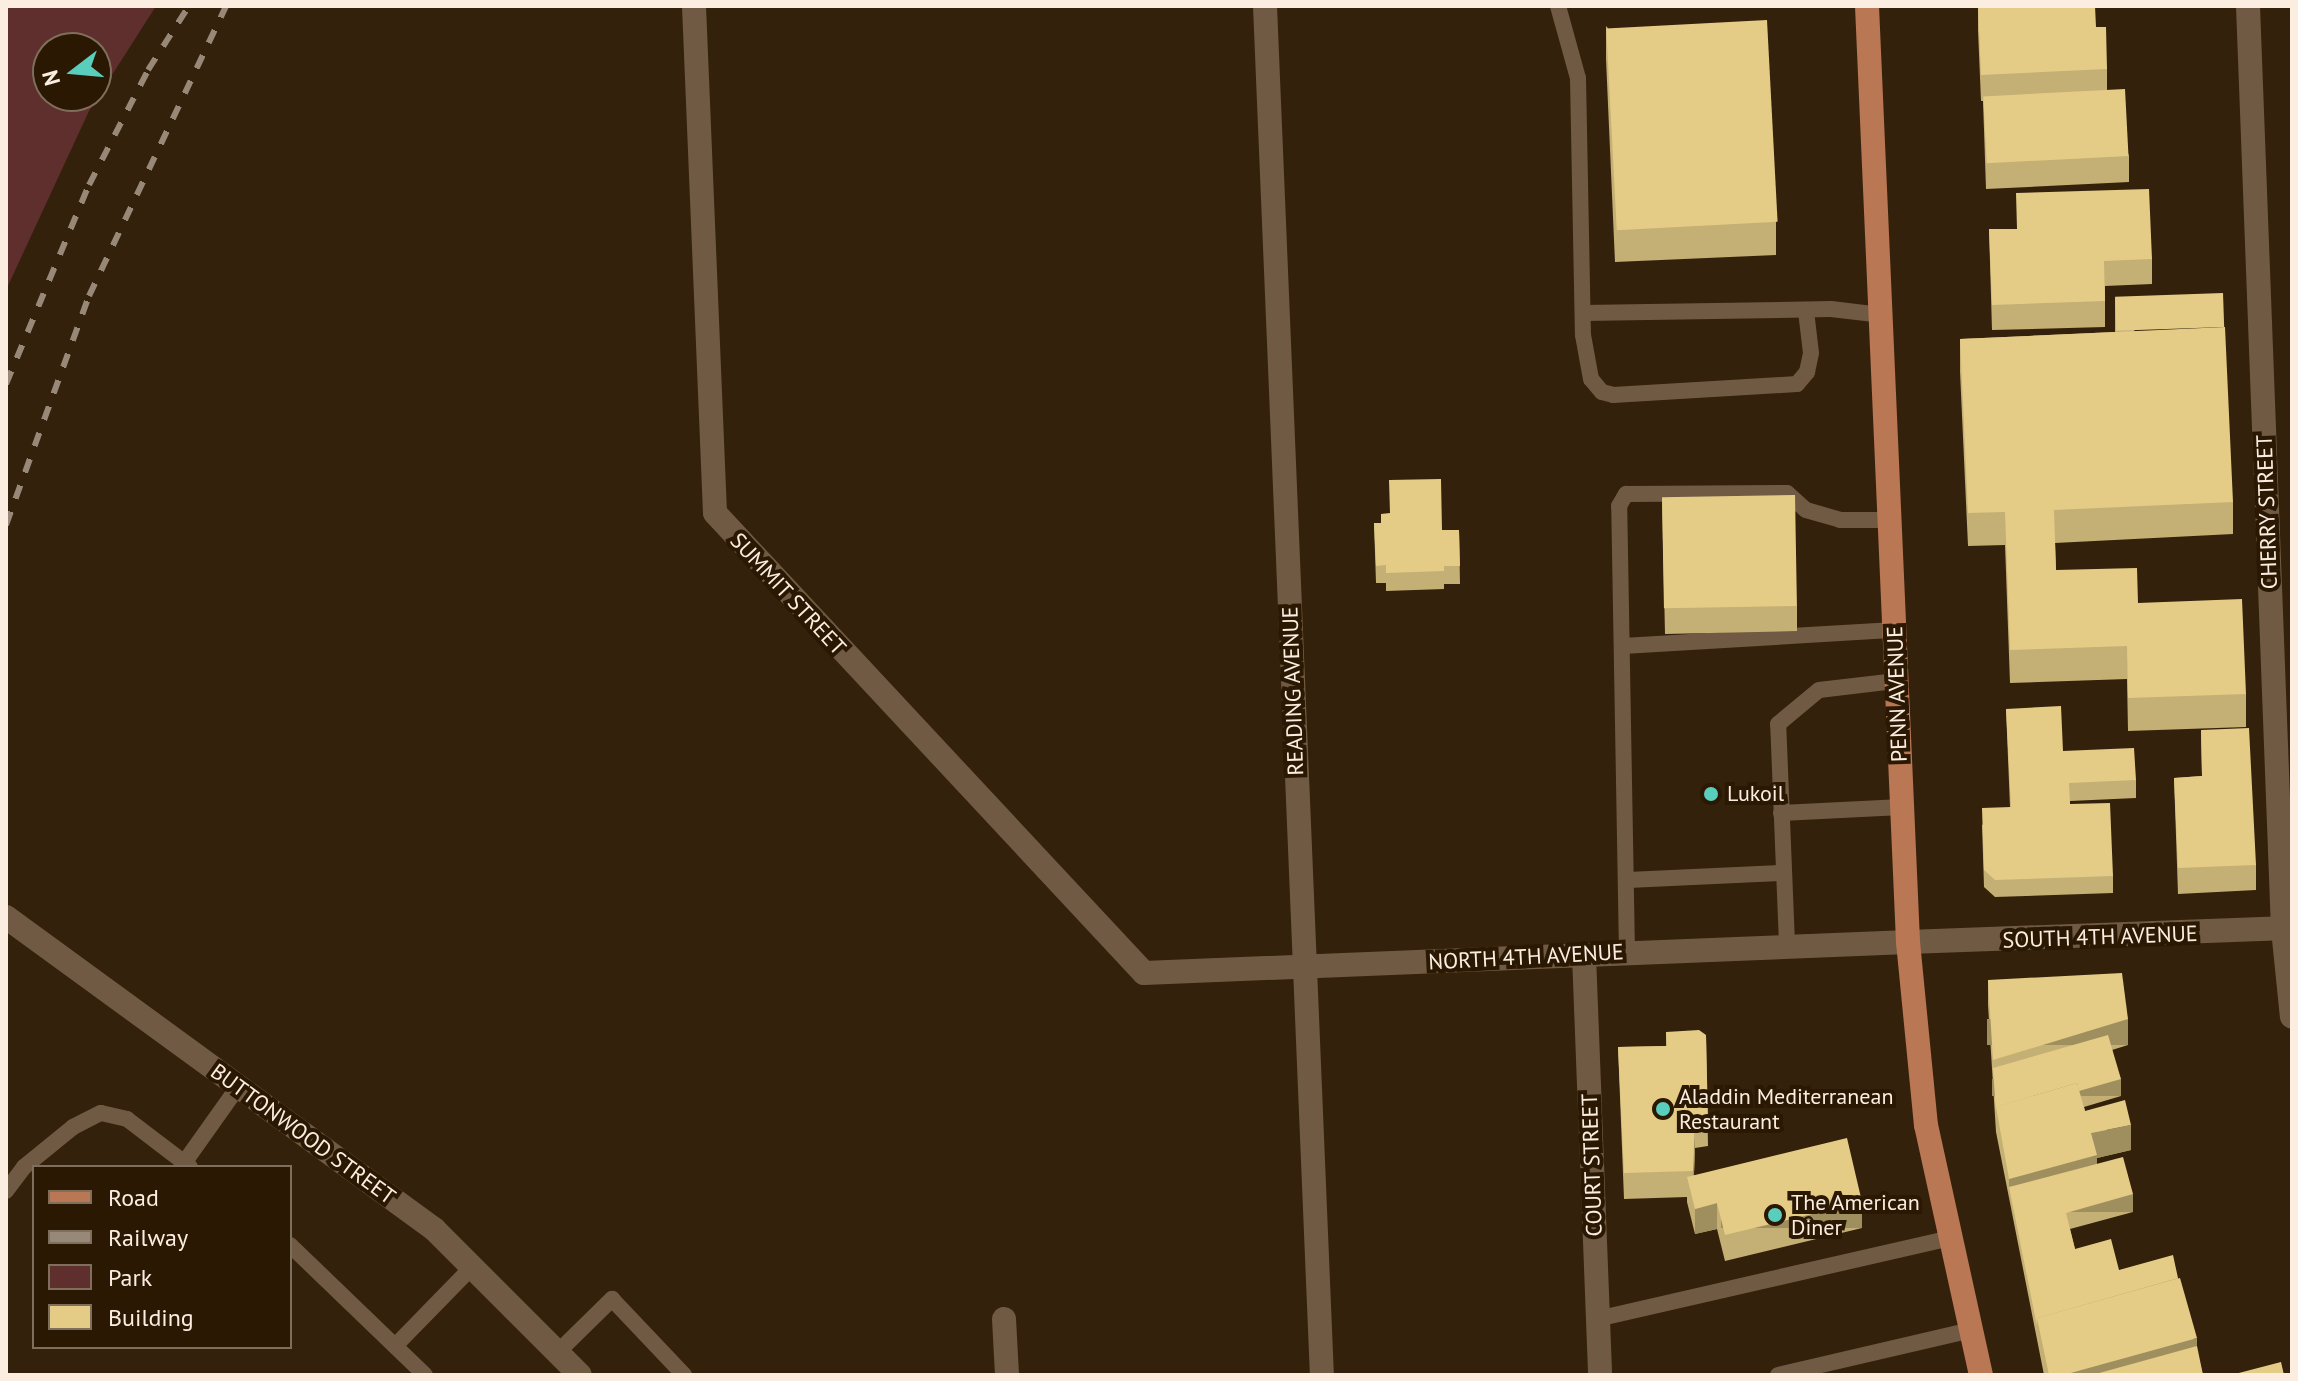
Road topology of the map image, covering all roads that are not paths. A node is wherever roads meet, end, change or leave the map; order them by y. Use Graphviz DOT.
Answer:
graph roads {
  1 [pos="694,6"];
  2 [pos="1265,6"];
  3 [pos="1558,6"];
  4 [pos="1867,6"];
  5 [pos="2248,6"];
  6 [pos="1806,311"];
  7 [pos="1583,313"];
  8 [pos="1881,315"];
  9 [pos="1890,520"];
  10 [pos="1895,630"];
  11 [pos="1623,646"];
  12 [pos="1896,681"];
  13 [pos="1902,807"];
  14 [pos="1781,813"];
  15 [pos="1784,873"];
  16 [pos="1628,880"];
  17 [pos="6,917"];
  18 [pos="2288,928"];
  19 [pos="1908,942"];
  20 [pos="1787,944"];
  21 [pos="1627,953"];
  22 [pos="1584,955"];
  23 [pos="1305,967"];
  24 [pos="1144,973"];
  25 [pos="2292,1017"];
  26 [pos="238,1087"];
  27 [pos="187,1165"];
  28 [pos="6,1191"];
  29 [pos="1951,1238"];
  30 [pos="292,1247"];
  31 [pos="474,1265"];
  32 [pos="1004,1319"];
  33 [pos="1597,1319"];
  34 [pos="1971,1330"];
  35 [pos="395,1346"];
  36 [pos="558,1352"];
  37 [pos="425,1375"];
  38 [pos="580,1375"];
  39 [pos="684,1375"];
  40 [pos="1007,1375"];
  41 [pos="1322,1375"];
  42 [pos="1600,1375"];
  43 [pos="1778,1375"];
  44 [pos="1981,1375"];
  1 -- 24 [label="street, SUMMIT STREET"];
  2 -- 23 [label="street, READING AVENUE"];
  3 -- 7 [label="lane"];
  4 -- 8 [label="main road, PENN AVENUE"];
  5 -- 18 [label="street, CHERRY STREET"];
  6 -- 7 [label="lane"];
  6 -- 7 [label="lane"];
  6 -- 8 [label="lane"];
  8 -- 9 [label="main road, PENN AVENUE"];
  9 -- 10 [label="main road, PENN AVENUE"];
  9 -- 11 [label="lane"];
  10 -- 11 [label="lane"];
  10 -- 12 [label="main road, PENN AVENUE"];
  11 -- 16 [label="lane"];
  12 -- 13 [label="main road, PENN AVENUE"];
  12 -- 14 [label="lane"];
  13 -- 14 [label="lane"];
  13 -- 19 [label="main road, PENN AVENUE"];
  14 -- 15 [label="lane"];
  15 -- 16 [label="lane"];
  15 -- 20 [label="lane"];
  16 -- 21 [label="lane"];
  17 -- 26 [label="street, BUTTONWOOD STREET"];
  18 -- 19 [label="street, SOUTH 4TH AVENUE"];
  18 -- 25 [label="street, CHERRY STREET"];
  19 -- 20 [label="street, NORTH 4TH AVENUE"];
  19 -- 29 [label="main road, PENN AVENUE"];
  20 -- 21 [label="street, NORTH 4TH AVENUE"];
  21 -- 22 [label="street, NORTH 4TH AVENUE"];
  22 -- 23 [label="street, NORTH 4TH AVENUE"];
  22 -- 33 [label="street, COURT STREET"];
  23 -- 24 [label="street, NORTH 4TH AVENUE"];
  23 -- 41 [label="street, READING AVENUE"];
  26 -- 27 [label="lane"];
  26 -- 31 [label="street, BUTTONWOOD STREET"];
  27 -- 28 [label="lane"];
  29 -- 33 [label="lane"];
  29 -- 34 [label="main road, PENN AVENUE"];
  30 -- 35 [label="lane"];
  31 -- 35 [label="lane"];
  31 -- 36 [label="street, BUTTONWOOD STREET"];
  32 -- 40 [label="street"];
  33 -- 42 [label="street, COURT STREET"];
  34 -- 43 [label="lane"];
  34 -- 44 [label="main road, PENN AVENUE"];
  35 -- 37 [label="lane"];
  36 -- 38 [label="street, BUTTONWOOD STREET"];
  36 -- 39 [label="lane"];
}
